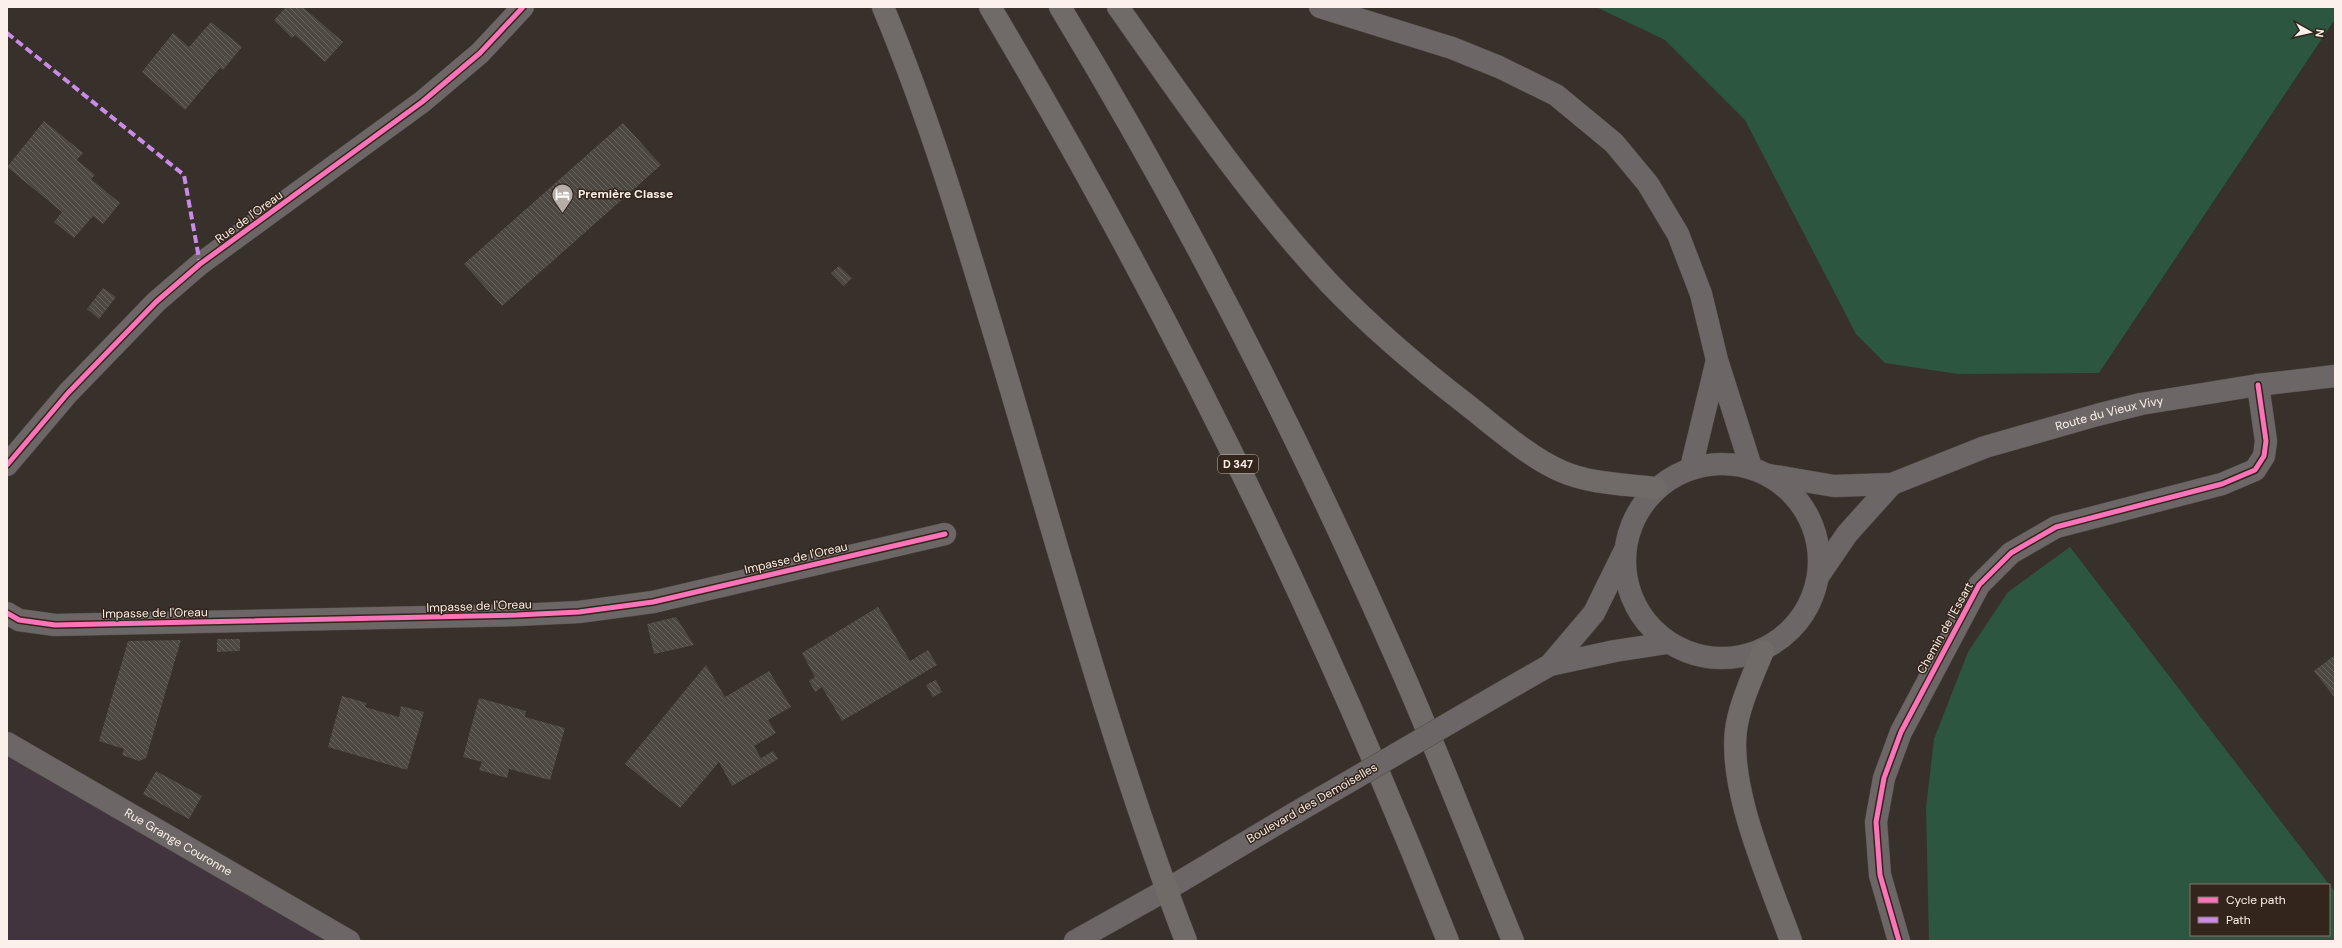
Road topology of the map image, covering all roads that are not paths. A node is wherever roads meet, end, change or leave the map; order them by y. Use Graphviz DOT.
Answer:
graph roads {
  1 [pos="523,7"];
  2 [pos="884,7"];
  3 [pos="990,7"];
  4 [pos="1060,7"];
  5 [pos="1118,7"];
  6 [pos="1320,7"];
  7 [pos="1717,360"];
  8 [pos="2335,376"];
  9 [pos="2258,385"];
  10 [pos="7,465"];
  11 [pos="1691,468"];
  12 [pos="1760,471"];
  13 [pos="1892,484"];
  14 [pos="1656,488"];
  15 [pos="945,534"];
  16 [pos="1624,552"];
  17 [pos="1819,576"];
  18 [pos="7,613"];
  19 [pos="1667,643"];
  20 [pos="1763,651"];
  21 [pos="1550,665"];
  22 [pos="7,742"];
  23 [pos="1166,890"];
  24 [pos="349,941"];
  25 [pos="1075,941"];
  26 [pos="1186,941"];
  27 [pos="1448,941"];
  28 [pos="1513,941"];
  29 [pos="1791,941"];
  30 [pos="1899,941"];
  1 -- 10 [label="street, Rue de l'Oreau"];
  2 -- 23 [label="highway"];
  3 -- 27 [label="highway, D 347"];
  4 -- 28 [label="highway"];
  5 -- 14 [label="highway"];
  6 -- 7 [label="street"];
  7 -- 11 [label="street"];
  7 -- 12 [label="street"];
  8 -- 9 [label="street, Route du Vieux Vivy"];
  9 -- 13 [label="street, Route du Vieux Vivy"];
  9 -- 30 [label="street, Chemin de l'Essart"];
  11 -- 12 [label="street, Route du Vieux Vivy"];
  11 -- 14 [label="street, Route du Vieux Vivy"];
  12 -- 13 [label="street, Route du Vieux Vivy"];
  12 -- 17 [label="street"];
  13 -- 17 [label="street, Route du Vieux Vivy"];
  14 -- 16 [label="street"];
  15 -- 18 [label="street, Impasse de l'Oreau"];
  16 -- 19 [label="street"];
  16 -- 21 [label="street, Boulevard des Demoiselles"];
  17 -- 20 [label="street"];
  19 -- 20 [label="street"];
  19 -- 21 [label="street, Boulevard des Demoiselles"];
  20 -- 29 [label="highway"];
  21 -- 23 [label="street, Boulevard des Demoiselles, bridge"];
  22 -- 24 [label="street, Rue Grange Couronne"];
  23 -- 25 [label="street, Boulevard des Demoiselles"];
  23 -- 26 [label="highway"];
}
